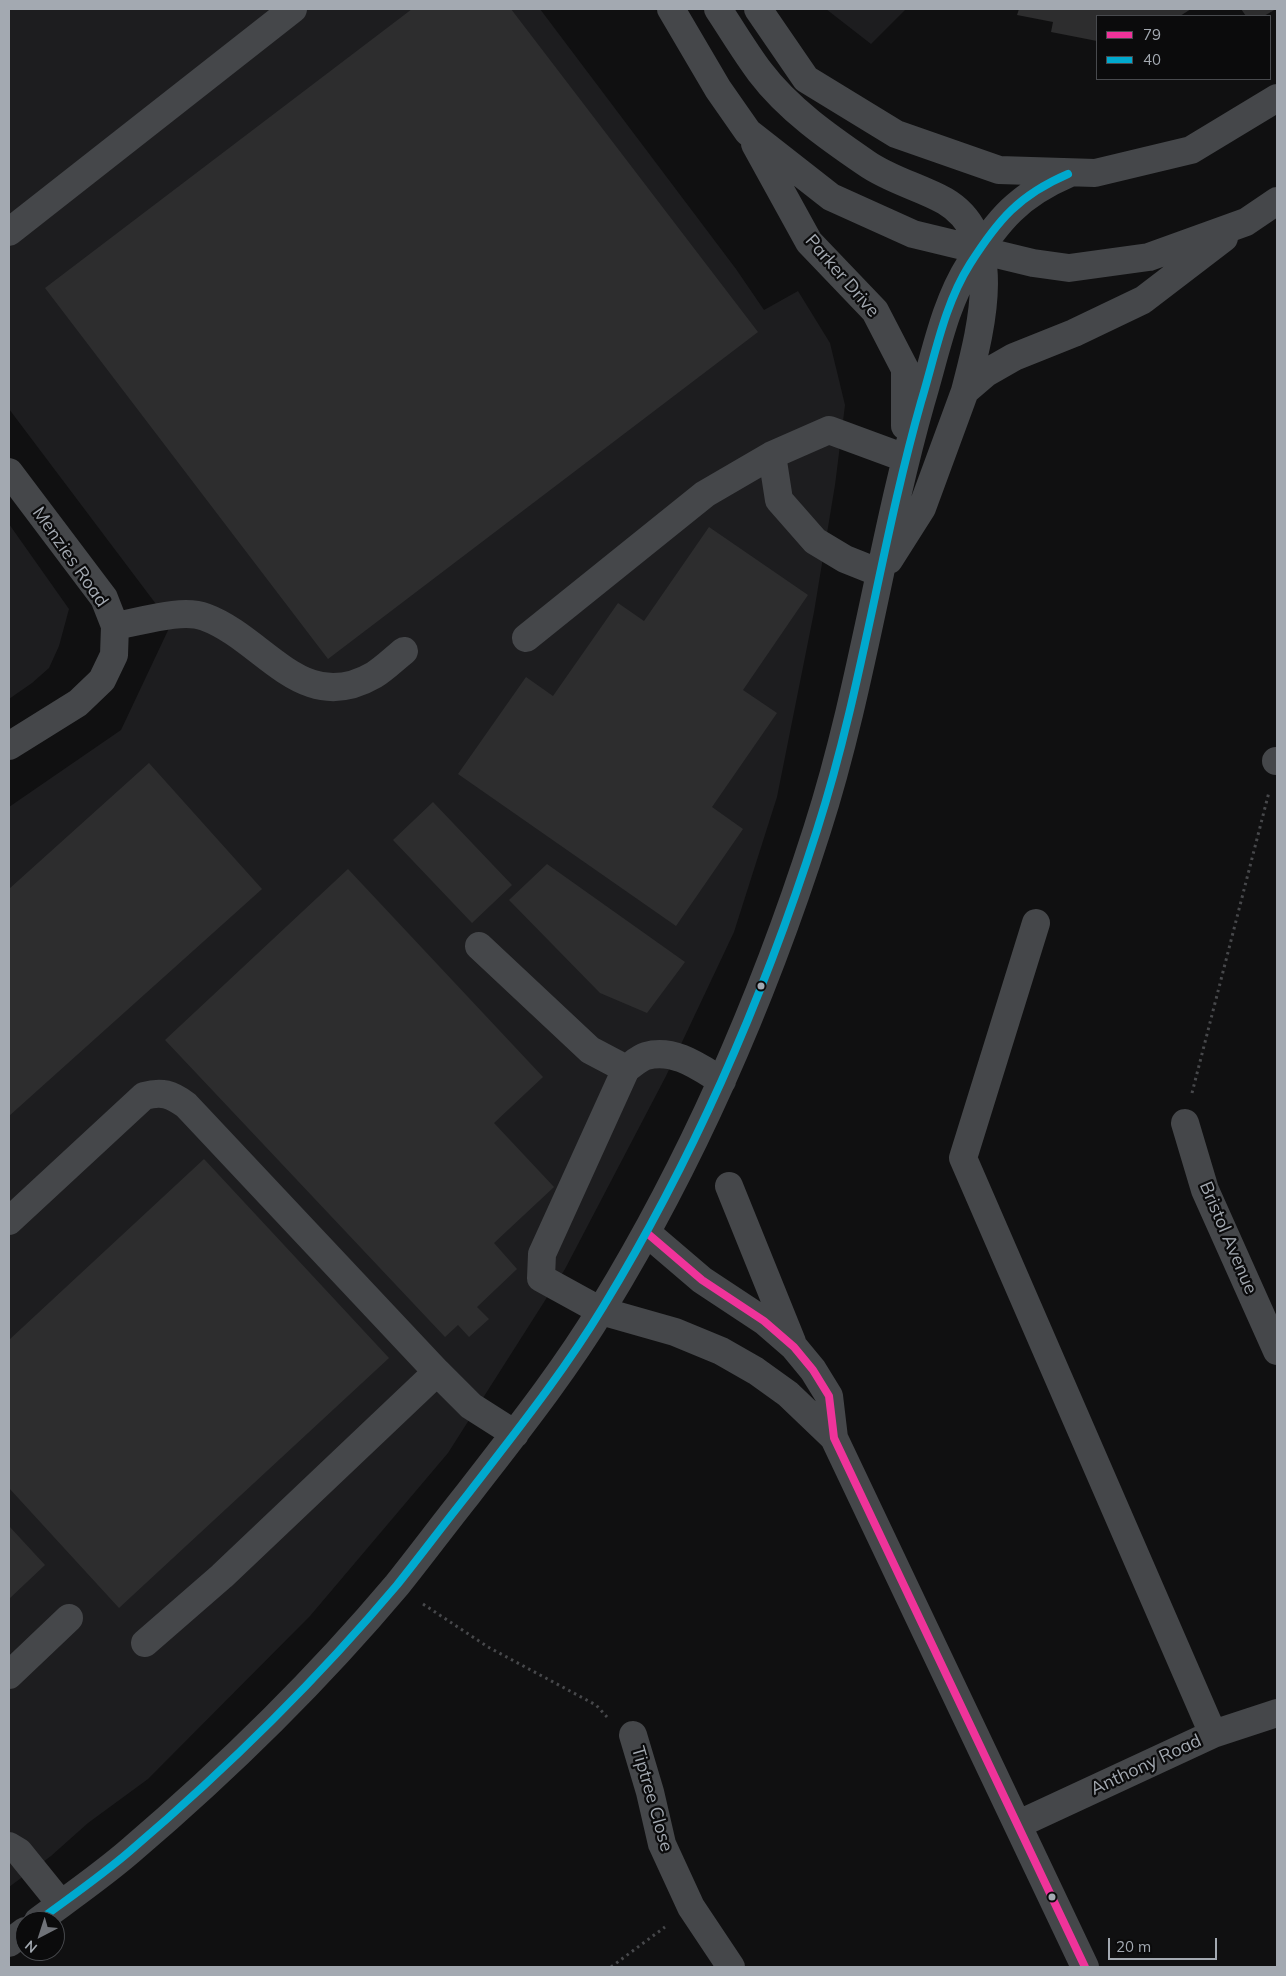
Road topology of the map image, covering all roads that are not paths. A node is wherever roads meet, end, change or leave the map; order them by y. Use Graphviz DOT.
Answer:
graph roads {
  1 [pos="292,9"];
  2 [pos="671,9"];
  3 [pos="718,9"];
  4 [pos="758,9"];
  5 [pos="1277,98"];
  6 [pos="748,132"];
  7 [pos="1068,174"];
  8 [pos="1277,201"];
  9 [pos="1246,222"];
  10 [pos="9,232"];
  11 [pos="980,251"];
  12 [pos="965,391"];
  13 [pos="772,454"];
  14 [pos="905,458"];
  15 [pos="9,472"];
  16 [pos="880,573"];
  17 [pos="115,626"];
  18 [pos="526,638"];
  19 [pos="404,651"];
  20 [pos="9,746"];
  21 [pos="1036,923"];
  22 [pos="479,946"];
  23 [pos="626,1069"];
  24 [pos="722,1080"];
  25 [pos="1185,1123"];
  26 [pos="728,1186"];
  27 [pos="9,1221"];
  28 [pos="647,1233"];
  29 [pos="601,1312"];
  30 [pos="794,1347"];
  31 [pos="1277,1351"];
  32 [pos="436,1372"];
  33 [pos="515,1434"];
  34 [pos="834,1438"];
  35 [pos="69,1618"];
  36 [pos="145,1643"];
  37 [pos="9,1675"];
  38 [pos="1277,1713"];
  39 [pos="633,1734"];
  40 [pos="1213,1734"];
  41 [pos="1019,1824"];
  42 [pos="9,1846"];
  43 [pos="61,1904"];
  44 [pos="52,1911"];
  45 [pos="731,1967"];
  46 [pos="1085,1967"];
  1 -- 10 [label="street"];
  2 -- 6 [label="street"];
  3 -- 11 [label="street"];
  4 -- 7 [label="street"];
  5 -- 7 [label="street"];
  6 -- 11 [label="street"];
  6 -- 14 [label="street, Parker Drive"];
  7 -- 11 [label="street, Parker Drive"];
  8 -- 9 [label="street"];
  9 -- 11 [label="street"];
  9 -- 12 [label="street, Parker Drive"];
  11 -- 12 [label="street, Parker Drive"];
  11 -- 14 [label="street, Parker Drive"];
  12 -- 16 [label="street, Parker Drive"];
  13 -- 14 [label="street"];
  13 -- 16 [label="street"];
  13 -- 18 [label="street"];
  14 -- 16 [label="street, Parker Drive"];
  15 -- 17 [label="street, Menzies Road"];
  16 -- 24 [label="street, Parker Drive"];
  17 -- 19 [label="street"];
  17 -- 20 [label="street, Menzies Road"];
  21 -- 40 [label="street"];
  22 -- 23 [label="street"];
  23 -- 24 [label="street"];
  23 -- 29 [label="street"];
  24 -- 28 [label="street, Parker Drive"];
  25 -- 31 [label="street, Bristol Avenue"];
  26 -- 30 [label="street"];
  27 -- 32 [label="street"];
  28 -- 29 [label="street, Parker Drive"];
  28 -- 30 [label="street"];
  29 -- 33 [label="street, Parker Drive"];
  29 -- 34 [label="street"];
  30 -- 34 [label="street"];
  32 -- 33 [label="street"];
  32 -- 36 [label="street"];
  33 -- 43 [label="street, Parker Drive"];
  34 -- 41 [label="street"];
  35 -- 37 [label="street"];
  38 -- 40 [label="street, Anthony Road"];
  39 -- 45 [label="street, Tiptree Close"];
  40 -- 41 [label="street, Anthony Road"];
  41 -- 46 [label="street"];
  42 -- 43 [label="street"];
  43 -- 44 [label="street, Parker Drive"];
}
